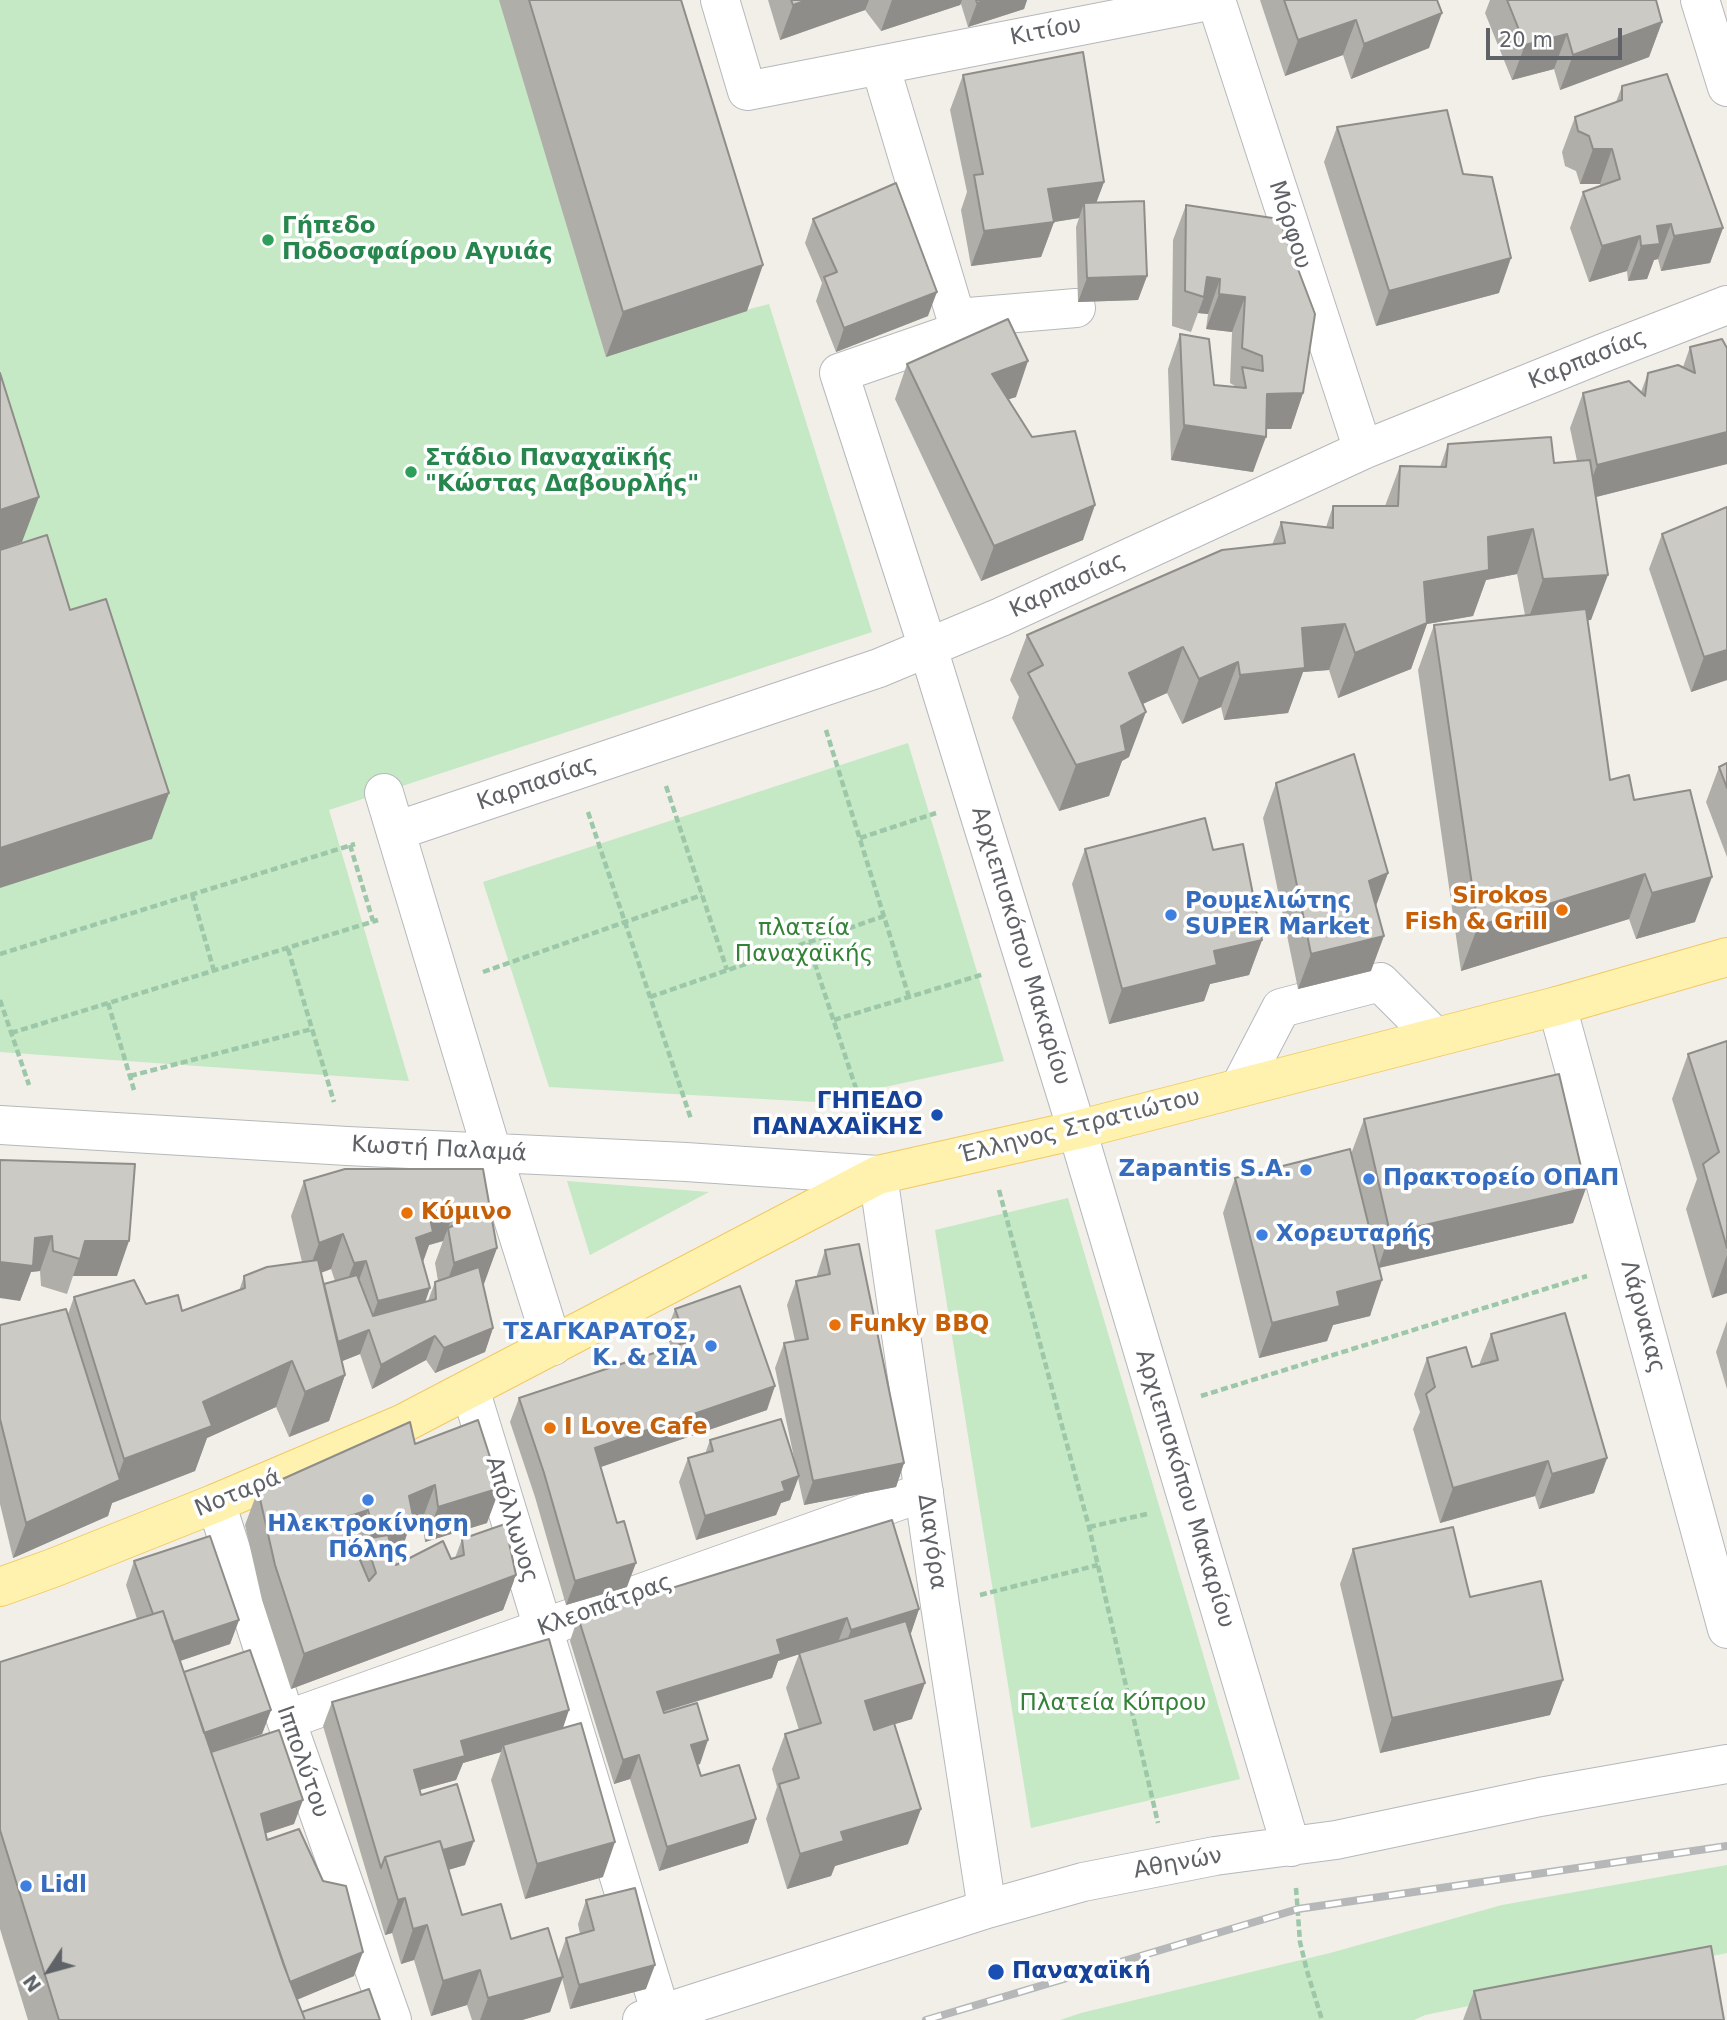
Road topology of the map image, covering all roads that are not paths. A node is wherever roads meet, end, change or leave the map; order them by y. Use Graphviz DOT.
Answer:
graph roads {
  1 [pos="720,0"];
  2 [pos="1214,0"];
  3 [pos="1700,0"];
  4 [pos="880,65"];
  5 [pos="1727,87"];
  6 [pos="1727,305"];
  7 [pos="1076,308"];
  8 [pos="959,325"];
  9 [pos="1363,450"];
  10 [pos="928,648"];
  11 [pos="384,793"];
  12 [pos="396,831"];
  13 [pos="1727,957"];
  14 [pos="1557,1006"];
  15 [pos="1435,1037"];
  16 [pos="1240,1087"];
  17 [pos="0,1125"];
  18 [pos="1077,1130"];
  19 [pos="492,1152"];
  20 [pos="881,1174"];
  21 [pos="554,1346"];
  22 [pos="470,1389"];
  23 [pos="923,1492"];
  24 [pos="216,1503"];
  25 [pos="0,1587"];
  26 [pos="545,1627"];
  27 [pos="1727,1629"];
  28 [pos="286,1720"];
  29 [pos="1727,1764"];
  30 [pos="1291,1847"];
  31 [pos="987,1909"];
  32 [pos="652,2017"];
  33 [pos="393,2020"];
  1 -- 4 [label="street, Κιτίου"];
  2 -- 4 [label="street, Κιτίου"];
  2 -- 9 [label="street, Μόρφου"];
  3 -- 5 [label="street"];
  4 -- 8 [label="street"];
  6 -- 9 [label="street, Καρπασίας"];
  7 -- 8 [label="street"];
  8 -- 10 [label="street, Αρχιεπισκόπου Μακαρίου"];
  9 -- 10 [label="street, Καρπασίας"];
  10 -- 12 [label="street, Καρπασίας"];
  10 -- 18 [label="street, Αρχιεπισκόπου Μακαρίου"];
  11 -- 12 [label="street"];
  12 -- 19 [label="street"];
  13 -- 14 [label="main road, Έλληνος Στρατιώτου"];
  14 -- 15 [label="main road, Έλληνος Στρατιώτου"];
  14 -- 27 [label="street, Λάρνακας"];
  15 -- 16 [label="main road, Έλληνος Στρατιώτου"];
  15 -- 16 [label="street"];
  16 -- 18 [label="main road, Έλληνος Στρατιώτου"];
  17 -- 19 [label="street, Κωστή Παλαμά"];
  18 -- 20 [label="main road, Έλληνος Στρατιώτου"];
  18 -- 30 [label="street, Αρχιεπισκόπου Μακαρίου"];
  19 -- 20 [label="street, Κωστή Παλαμά"];
  19 -- 21 [label="street"];
  20 -- 21 [label="main road, Έλληνος Στρατιώτου"];
  20 -- 23 [label="street, Διαγόρα"];
  21 -- 22 [label="main road, Έλληνος Στρατιώτου"];
  22 -- 24 [label="main road, Νοταρά"];
  22 -- 26 [label="street, Απόλλωνος"];
  23 -- 26 [label="street, Κλεοπάτρας"];
  23 -- 31 [label="street, Διαγόρα"];
  24 -- 25 [label="main road, Νοταρά"];
  24 -- 28 [label="street, Ιππολύτου"];
  26 -- 28 [label="street, Κλεοπάτρας"];
  26 -- 32 [label="street, Απόλλωνος"];
  28 -- 33 [label="street, Ιππολύτου"];
  29 -- 30 [label="street, Αθηνών"];
  30 -- 31 [label="street, Αθηνών"];
  31 -- 32 [label="street, Αθηνών"];
}
